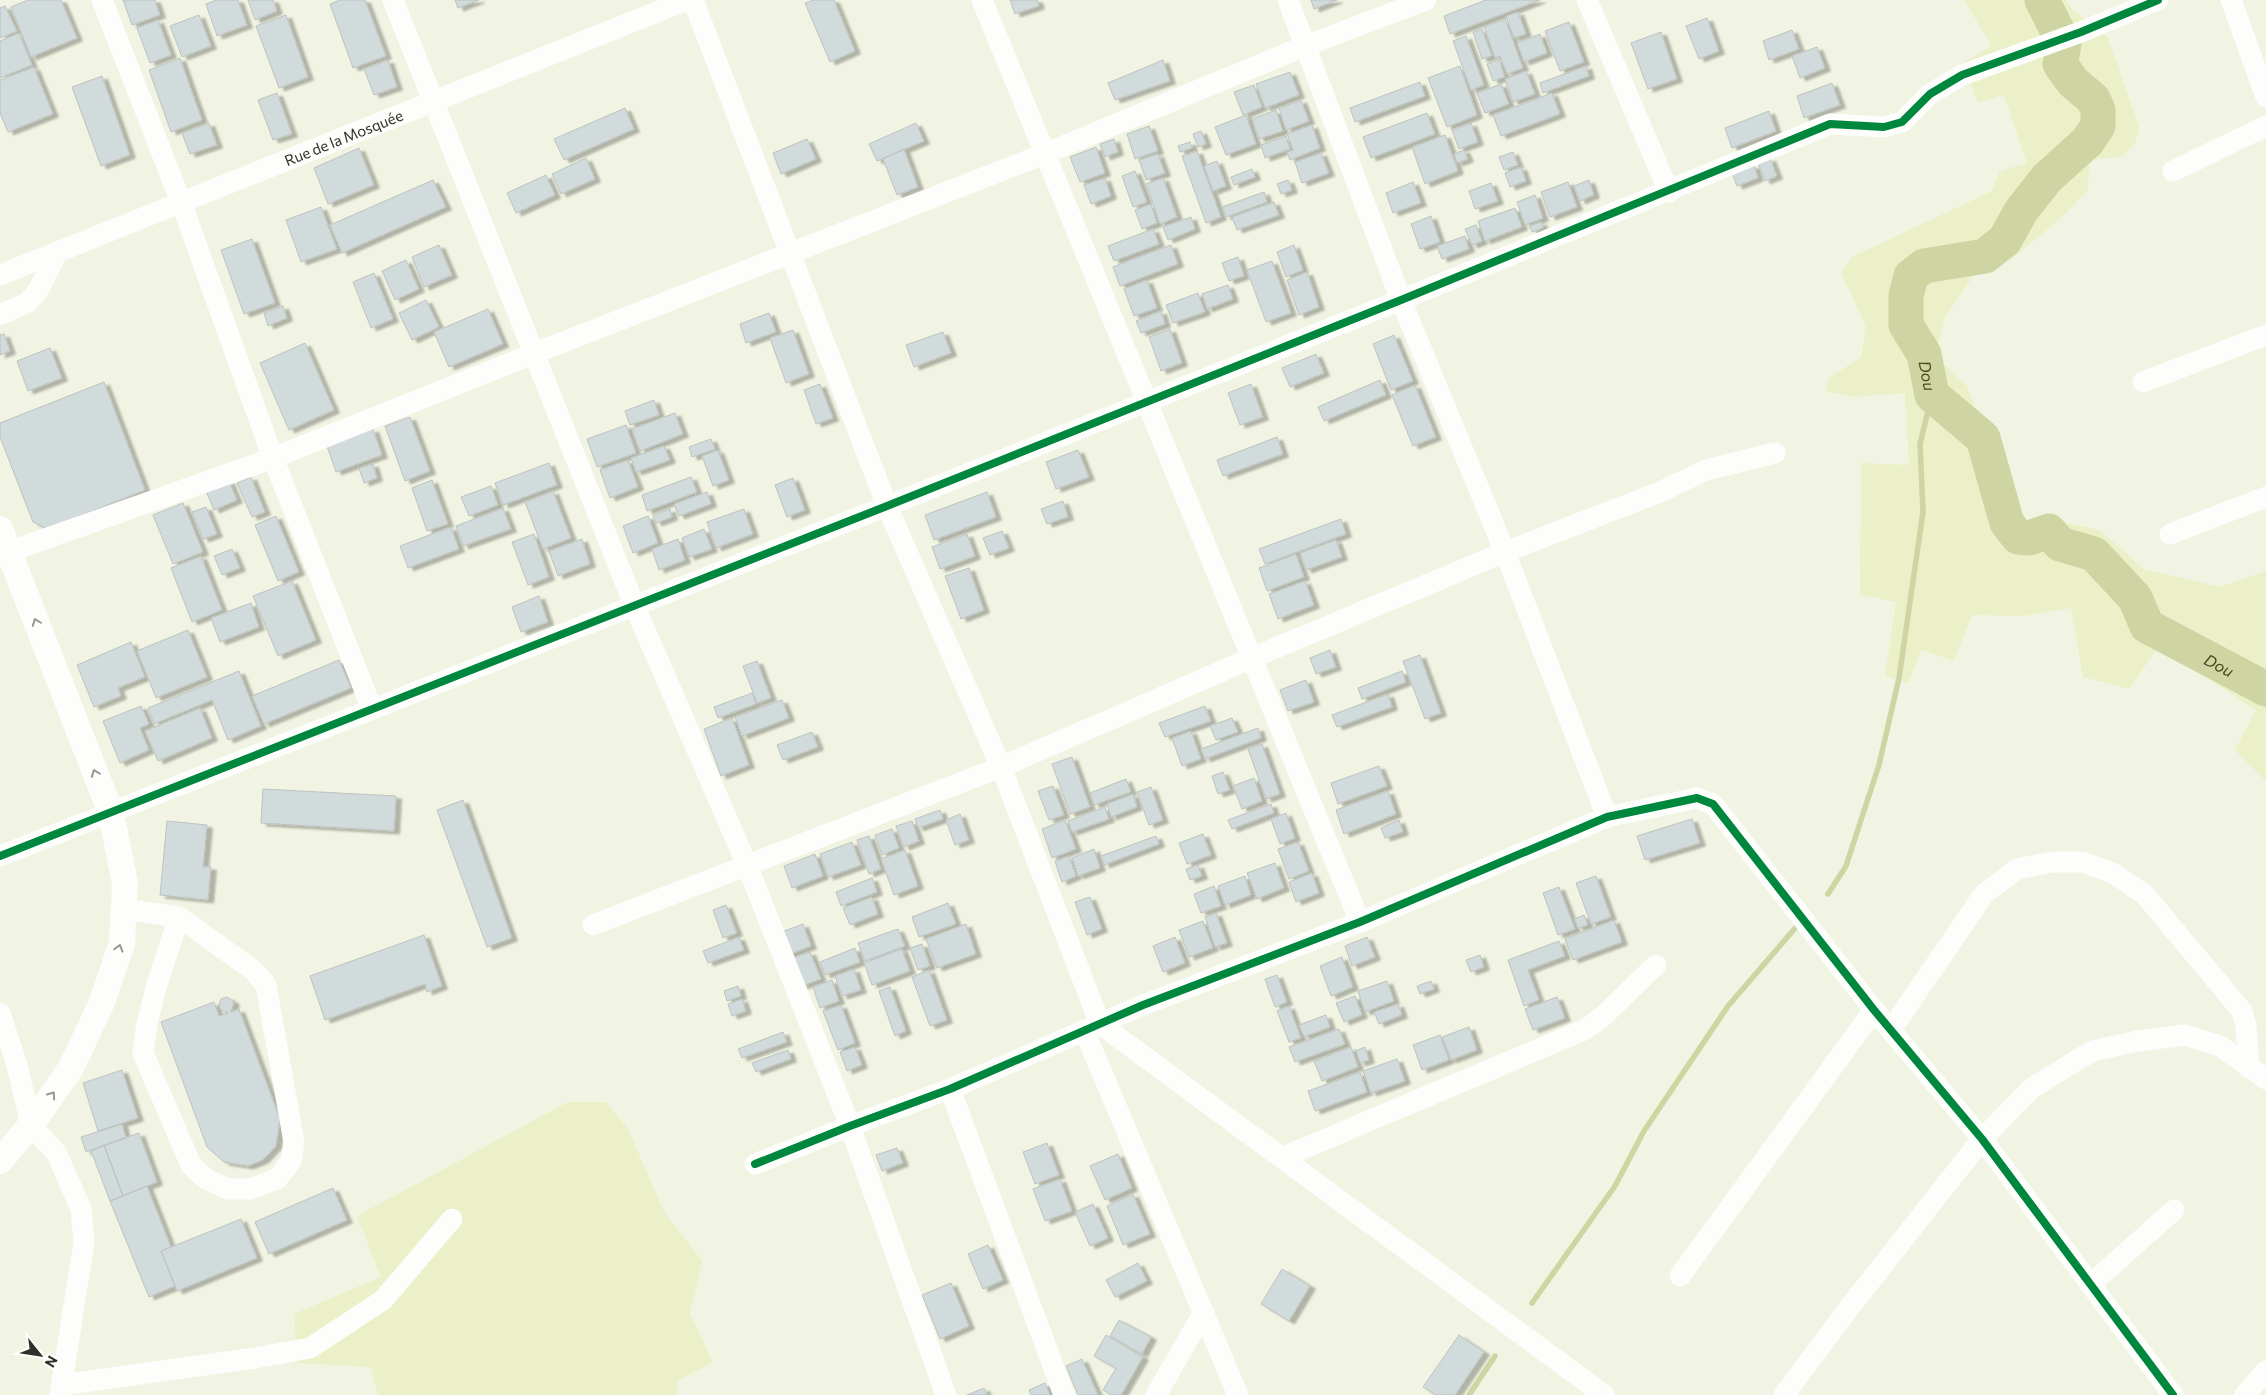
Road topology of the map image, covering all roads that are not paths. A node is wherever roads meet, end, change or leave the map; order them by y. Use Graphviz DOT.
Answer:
graph roads {
  1 [pos="102,0"];
  2 [pos="393,0"];
  3 [pos="687,0"];
  4 [pos="693,0"];
  5 [pos="982,0"];
  6 [pos="1288,0"];
  7 [pos="1426,0"];
  8 [pos="1587,0"];
  9 [pos="2158,0"];
  10 [pos="2231,0"];
  11 [pos="1305,46"];
  12 [pos="2266,97"];
  13 [pos="434,101"];
  14 [pos="2266,126"];
  15 [pos="1044,154"];
  16 [pos="2173,171"];
  17 [pos="1669,192"];
  18 [pos="181,202"];
  19 [pos="57,252"];
  20 [pos="789,253"];
  21 [pos="0,275"];
  22 [pos="1401,300"];
  23 [pos="0,315"];
  24 [pos="2266,335"];
  25 [pos="533,354"];
  26 [pos="2143,382"];
  27 [pos="1148,401"];
  28 [pos="1775,453"];
  29 [pos="273,458"];
  30 [pos="2266,497"];
  31 [pos="887,506"];
  32 [pos="2170,534"];
  33 [pos="3,545"];
  34 [pos="1505,552"];
  35 [pos="635,607"];
  36 [pos="1252,658"];
  37 [pos="372,709"];
  38 [pos="1001,767"];
  39 [pos="111,813"];
  40 [pos="1607,817"];
  41 [pos="0,856"];
  42 [pos="747,865"];
  43 [pos="123,909"];
  44 [pos="179,917"];
  45 [pos="1360,922"];
  46 [pos="593,925"];
  47 [pos="1656,965"];
  48 [pos="1874,1010"];
  49 [pos="0,1013"];
  50 [pos="1092,1027"];
  51 [pos="1891,1030"];
  52 [pos="2257,1074"];
  53 [pos="950,1089"];
  54 [pos="31,1125"];
  55 [pos="850,1126"];
  56 [pos="1982,1139"];
  57 [pos="1281,1158"];
  58 [pos="0,1161"];
  59 [pos="755,1164"];
  60 [pos="2174,1210"];
  61 [pos="452,1219"];
  62 [pos="1680,1276"];
  63 [pos="2091,1284"];
  64 [pos="1204,1312"];
  65 [pos="2266,1371"];
  66 [pos="61,1390"];
  67 [pos="946,1395"];
  68 [pos="1064,1395"];
  69 [pos="1156,1395"];
  70 [pos="1238,1395"];
  71 [pos="1604,1395"];
  72 [pos="1784,1395"];
  73 [pos="2173,1395"];
  74 [pos="2245,1395"];
  1 -- 18 [label="street"];
  2 -- 13 [label="street"];
  3 -- 13 [label="street, Rue de la Mosquée"];
  4 -- 20 [label="street"];
  5 -- 15 [label="street"];
  6 -- 11 [label="street"];
  7 -- 11 [label="street"];
  8 -- 17 [label="street"];
  9 -- 17 [label="street"];
  10 -- 12 [label="street"];
  11 -- 15 [label="street"];
  11 -- 22 [label="street"];
  13 -- 18 [label="street, Rue de la Mosquée"];
  13 -- 25 [label="street"];
  14 -- 16 [label="street"];
  15 -- 20 [label="street"];
  15 -- 27 [label="street"];
  17 -- 22 [label="street"];
  18 -- 19 [label="street, Rue de la Mosquée"];
  18 -- 29 [label="street"];
  19 -- 21 [label="street, Rue de la Mosquée"];
  19 -- 23 [label="street"];
  20 -- 25 [label="street"];
  20 -- 31 [label="street"];
  22 -- 27 [label="street"];
  22 -- 34 [label="street"];
  24 -- 26 [label="street"];
  25 -- 29 [label="street"];
  25 -- 35 [label="street"];
  27 -- 31 [label="street"];
  27 -- 36 [label="street"];
  28 -- 34 [label="street"];
  29 -- 33 [label="street"];
  29 -- 37 [label="street"];
  30 -- 32 [label="street"];
  31 -- 35 [label="street"];
  31 -- 38 [label="street"];
  39 -- 33 [label="main road, one-way"];
  34 -- 36 [label="street"];
  34 -- 40 [label="street"];
  35 -- 37 [label="street"];
  35 -- 42 [label="street"];
  36 -- 38 [label="street"];
  36 -- 45 [label="street"];
  37 -- 39 [label="street"];
  38 -- 42 [label="street"];
  38 -- 50 [label="street"];
  39 -- 41 [label="street"];
  39 -- 43 [label="main road"];
  40 -- 45 [label="street"];
  40 -- 48 [label="street"];
  42 -- 46 [label="street"];
  42 -- 55 [label="street"];
  43 -- 44 [label="street"];
  54 -- 43 [label="main road, one-way"];
  44 -- 44 [label="street"];
  45 -- 50 [label="street"];
  47 -- 57 [label="street"];
  48 -- 51 [label="street"];
  48 -- 62 [label="street"];
  49 -- 54 [label="street"];
  50 -- 53 [label="street"];
  50 -- 57 [label="street"];
  50 -- 64 [label="street"];
  51 -- 52 [label="street"];
  51 -- 56 [label="street"];
  52 -- 56 [label="street"];
  53 -- 55 [label="street"];
  53 -- 68 [label="street"];
  54 -- 58 [label="main road"];
  54 -- 66 [label="street"];
  55 -- 59 [label="street"];
  55 -- 67 [label="street"];
  56 -- 63 [label="street"];
  56 -- 72 [label="street"];
  57 -- 71 [label="street"];
  60 -- 63 [label="street"];
  61 -- 66 [label="street"];
  63 -- 73 [label="street"];
  64 -- 69 [label="street"];
  64 -- 70 [label="street"];
  65 -- 74 [label="street"];
}
